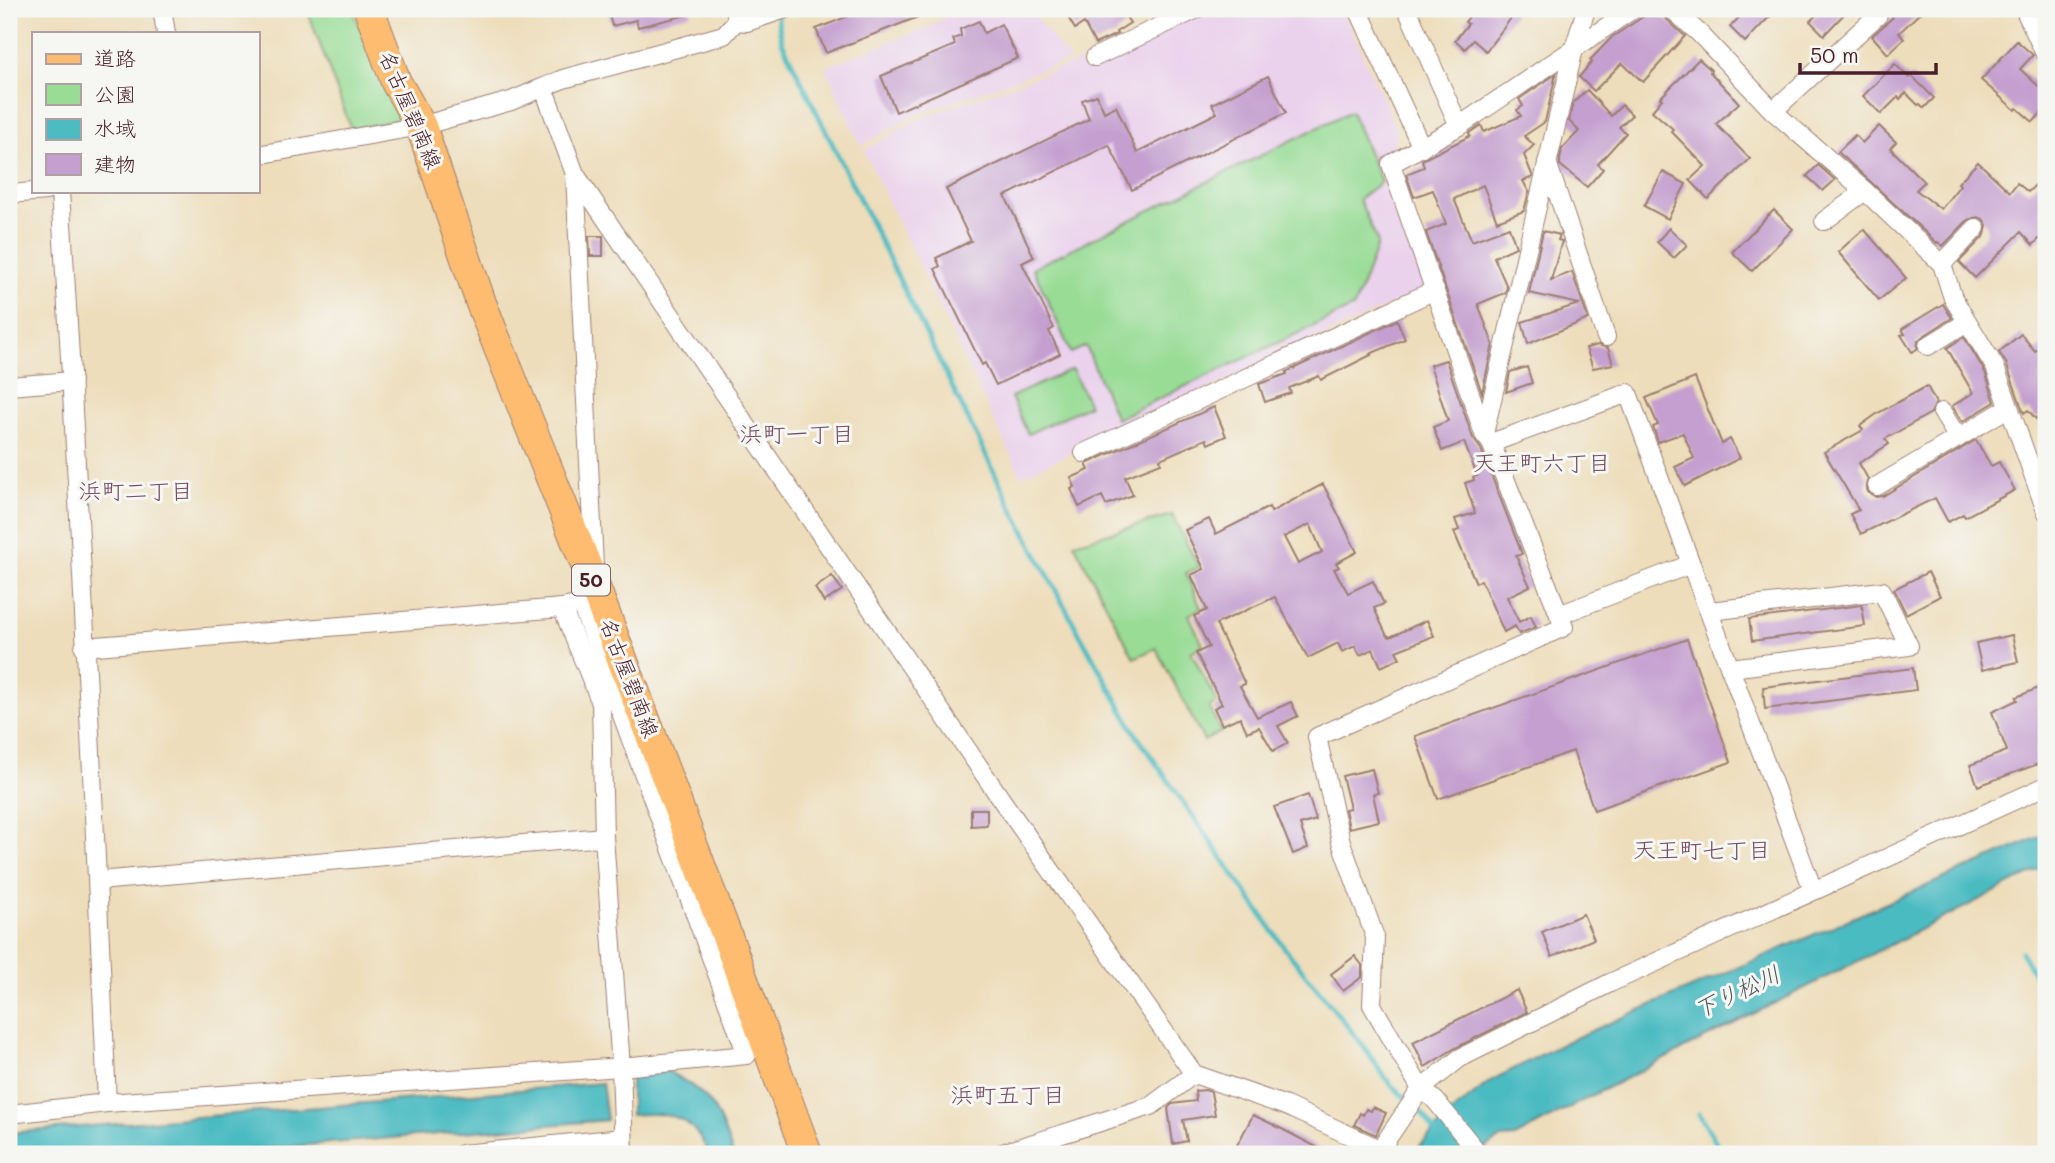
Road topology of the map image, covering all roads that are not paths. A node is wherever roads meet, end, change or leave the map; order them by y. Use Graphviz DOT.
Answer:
graph roads {
  1 [pos="162,9"];
  2 [pos="369,9"];
  3 [pos="785,9"];
  4 [pos="1197,9"];
  5 [pos="1358,9"];
  6 [pos="1407,9"];
  7 [pos="1586,9"];
  8 [pos="1633,9"];
  9 [pos="1672,9"];
  10 [pos="2027,9"];
  11 [pos="736,15"];
  12 [pos="1878,15"];
  13 [pos="166,32"];
  14 [pos="1574,49"];
  15 [pos="2046,50"];
  16 [pos="1095,57"];
  17 [pos="544,89"];
  18 [pos="1773,111"];
  19 [pos="421,126"];
  20 [pos="1459,126"];
  21 [pos="1422,148"];
  22 [pos="259,155"];
  23 [pos="1547,162"];
  24 [pos="575,174"];
  25 [pos="1865,191"];
  26 [pos="34,192"];
  27 [pos="60,192"];
  28 [pos="9,194"];
  29 [pos="1824,221"];
  30 [pos="1976,228"];
  31 [pos="1942,264"];
  32 [pos="1435,290"];
  33 [pos="1967,322"];
  34 [pos="1606,337"];
  35 [pos="1928,346"];
  36 [pos="72,381"];
  37 [pos="9,386"];
  38 [pos="2008,408"];
  39 [pos="1942,412"];
  40 [pos="1488,438"];
  41 [pos="1958,438"];
  42 [pos="1084,453"];
  43 [pos="1877,486"];
  44 [pos="2046,511"];
  45 [pos="1691,564"];
  46 [pos="596,590"];
  47 [pos="562,608"];
  48 [pos="1710,611"];
  49 [pos="1559,615"];
  50 [pos="84,647"];
  51 [pos="1730,668"];
  52 [pos="2046,786"];
  53 [pos="604,837"];
  54 [pos="98,881"];
  55 [pos="1813,890"];
  56 [pos="621,1067"];
  57 [pos="1194,1074"];
  58 [pos="1425,1094"];
  59 [pos="107,1103"];
  60 [pos="9,1114"];
  61 [pos="624,1146"];
  62 [pos="1378,1152"];
  63 [pos="462,1154"];
  64 [pos="807,1154"];
  65 [pos="1001,1154"];
  66 [pos="1479,1154"];
  1 -- 13 [label="street"];
  2 -- 19 [label="main road, 名古屋碧南線 / 50"];
  3 -- 11 [label="street"];
  4 -- 16 [label="street"];
  5 -- 21 [label="street"];
  6 -- 20 [label="street"];
  7 -- 14 [label="street"];
  8 -- 14 [label="street"];
  9 -- 18 [label="street"];
  10 -- 15 [label="street"];
  11 -- 17 [label="street"];
  12 -- 18 [label="street"];
  14 -- 20 [label="street"];
  14 -- 23 [label="street"];
  17 -- 19 [label="street"];
  17 -- 24 [label="street"];
  18 -- 25 [label="street"];
  19 -- 22 [label="street"];
  19 -- 46 [label="main road, 名古屋碧南線 / 50"];
  20 -- 21 [label="street"];
  21 -- 32 [label="street"];
  23 -- 34 [label="street"];
  23 -- 40 [label="street"];
  24 -- 46 [label="street"];
  24 -- 57 [label="street"];
  25 -- 29 [label="street"];
  25 -- 31 [label="street"];
  26 -- 28 [label="street"];
  27 -- 36 [label="street"];
  30 -- 31 [label="street"];
  31 -- 33 [label="street"];
  32 -- 40 [label="street"];
  32 -- 42 [label="street"];
  33 -- 35 [label="street"];
  33 -- 38 [label="street"];
  36 -- 37 [label="street"];
  36 -- 50 [label="street"];
  38 -- 41 [label="street"];
  38 -- 44 [label="street"];
  39 -- 41 [label="street"];
  40 -- 45 [label="street"];
  40 -- 49 [label="street"];
  41 -- 43 [label="street"];
  45 -- 48 [label="street"];
  45 -- 49 [label="street"];
  46 -- 64 [label="main road, 名古屋碧南線 / 50"];
  47 -- 50 [label="street"];
  47 -- 53 [label="street"];
  47 -- 56 [label="street"];
  48 -- 51 [label="street"];
  48 -- 51 [label="street"];
  49 -- 58 [label="street"];
  50 -- 54 [label="street"];
  51 -- 55 [label="street"];
  52 -- 55 [label="street"];
  53 -- 54 [label="street"];
  53 -- 56 [label="street"];
  54 -- 59 [label="street"];
  55 -- 58 [label="street"];
  56 -- 59 [label="street"];
  56 -- 61 [label="street"];
  57 -- 62 [label="street"];
  57 -- 65 [label="street"];
  58 -- 62 [label="street"];
  58 -- 66 [label="street"];
  59 -- 60 [label="street"];
  61 -- 63 [label="street"];
}
